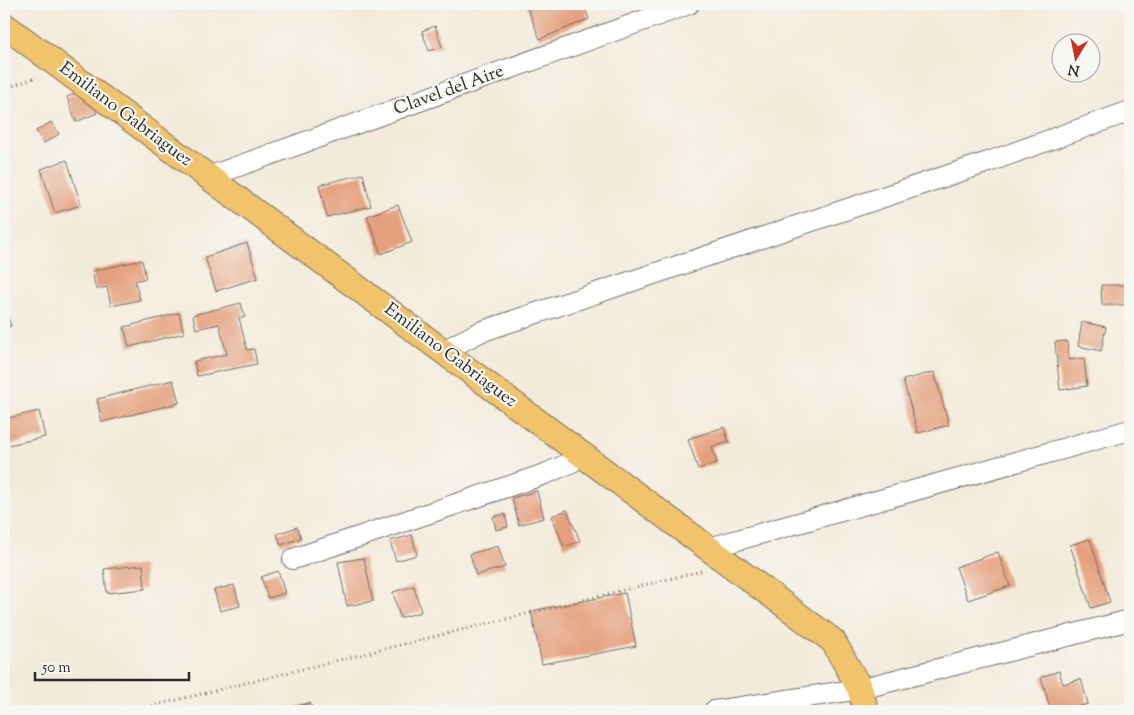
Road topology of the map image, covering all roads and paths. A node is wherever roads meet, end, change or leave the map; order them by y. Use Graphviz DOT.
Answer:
graph roads {
  1 [pos="689,4"];
  2 [pos="4,25"];
  3 [pos="61,68"];
  4 [pos="4,89"];
  5 [pos="1130,112"];
  6 [pos="208,177"];
  7 [pos="443,351"];
  8 [pos="1130,430"];
  9 [pos="581,454"];
  10 [pos="708,548"];
  11 [pos="293,559"];
  12 [pos="729,564"];
  13 [pos="1130,620"];
  14 [pos="863,700"];
  15 [pos="132,711"];
  16 [pos="714,711"];
  1 -- 6 [label="street, Clavel del Aire"];
  2 -- 3 [label="main road, Emiliano Gabriaguez"];
  3 -- 4 [label="path"];
  3 -- 6 [label="main road, Emiliano Gabriaguez"];
  5 -- 7 [label="street"];
  6 -- 7 [label="main road, Emiliano Gabriaguez"];
  7 -- 9 [label="main road, Emiliano Gabriaguez"];
  8 -- 10 [label="street"];
  9 -- 10 [label="main road, Emiliano Gabriaguez"];
  9 -- 11 [label="street"];
  10 -- 12 [label="main road, Emiliano Gabriaguez"];
  12 -- 14 [label="main road, Emiliano Gabriaguez"];
  12 -- 15 [label="path"];
  13 -- 14 [label="street"];
  14 -- 16 [label="street"];
}
